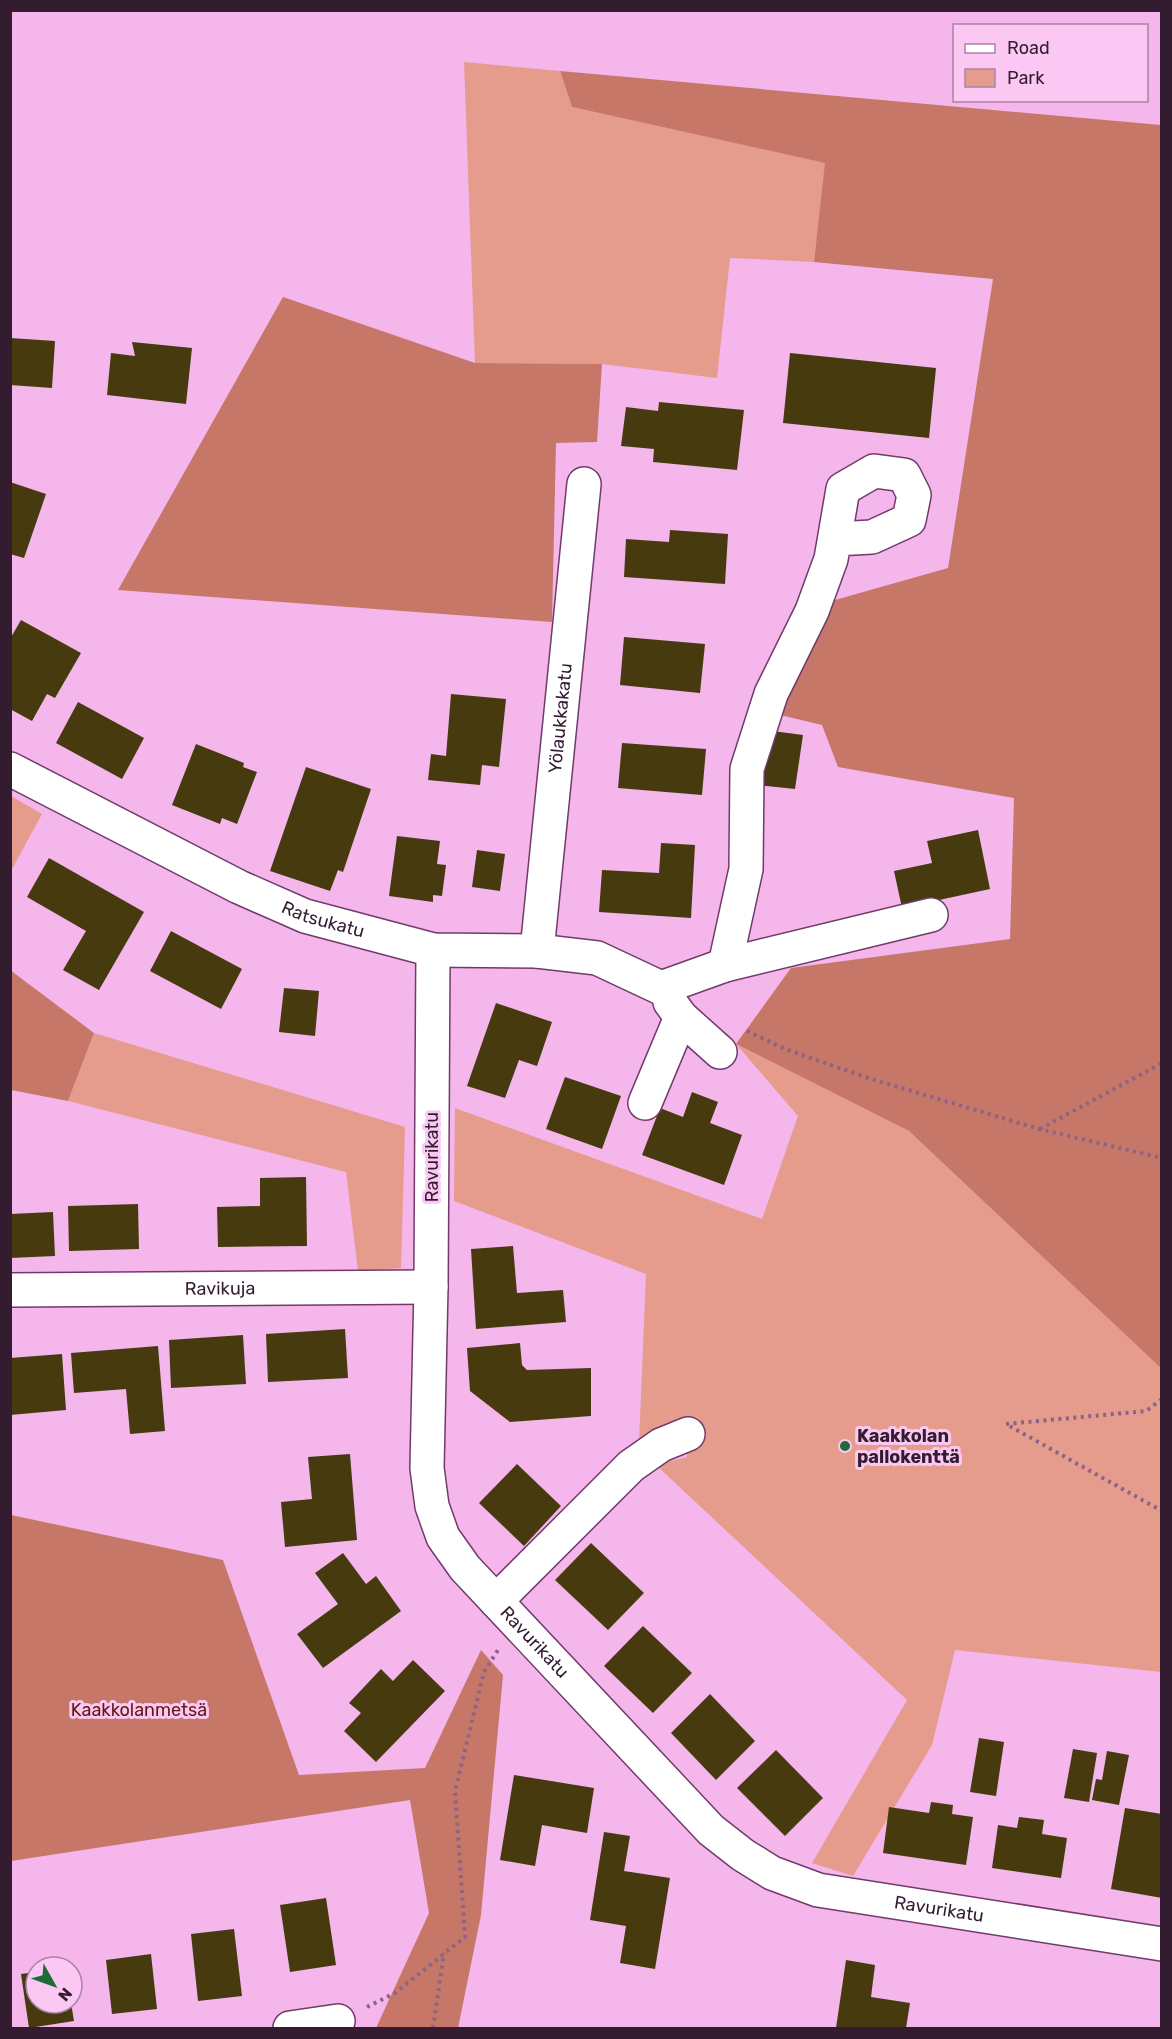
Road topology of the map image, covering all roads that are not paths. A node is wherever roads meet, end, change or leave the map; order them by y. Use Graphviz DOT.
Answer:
graph roads {
  1 [pos="584,484"];
  2 [pos="835,539"];
  3 [pos="10,769"];
  4 [pos="931,915"];
  5 [pos="433,950"];
  6 [pos="537,951"];
  7 [pos="725,965"];
  8 [pos="661,988"];
  9 [pos="681,1017"];
  10 [pos="720,1052"];
  11 [pos="645,1103"];
  12 [pos="431,1287"];
  13 [pos="10,1290"];
  14 [pos="688,1434"];
  15 [pos="506,1611"];
  16 [pos="1161,1944"];
  17 [pos="338,2021"];
  18 [pos="290,2028"];
  1 -- 6 [label="street, Yölaukkakatu"];
  2 -- 7 [label="street"];
  3 -- 5 [label="street, Ratsukatu"];
  4 -- 7 [label="street"];
  5 -- 6 [label="street, Ratsukatu"];
  5 -- 12 [label="street, Ravurikatu"];
  6 -- 8 [label="street, Ratsukatu"];
  7 -- 8 [label="street"];
  8 -- 9 [label="street"];
  9 -- 10 [label="street"];
  9 -- 11 [label="street"];
  12 -- 13 [label="street, Ravikuja"];
  12 -- 15 [label="street, Ravurikatu"];
  14 -- 15 [label="street"];
  15 -- 16 [label="street, Ravurikatu"];
  17 -- 18 [label="street"];
}
